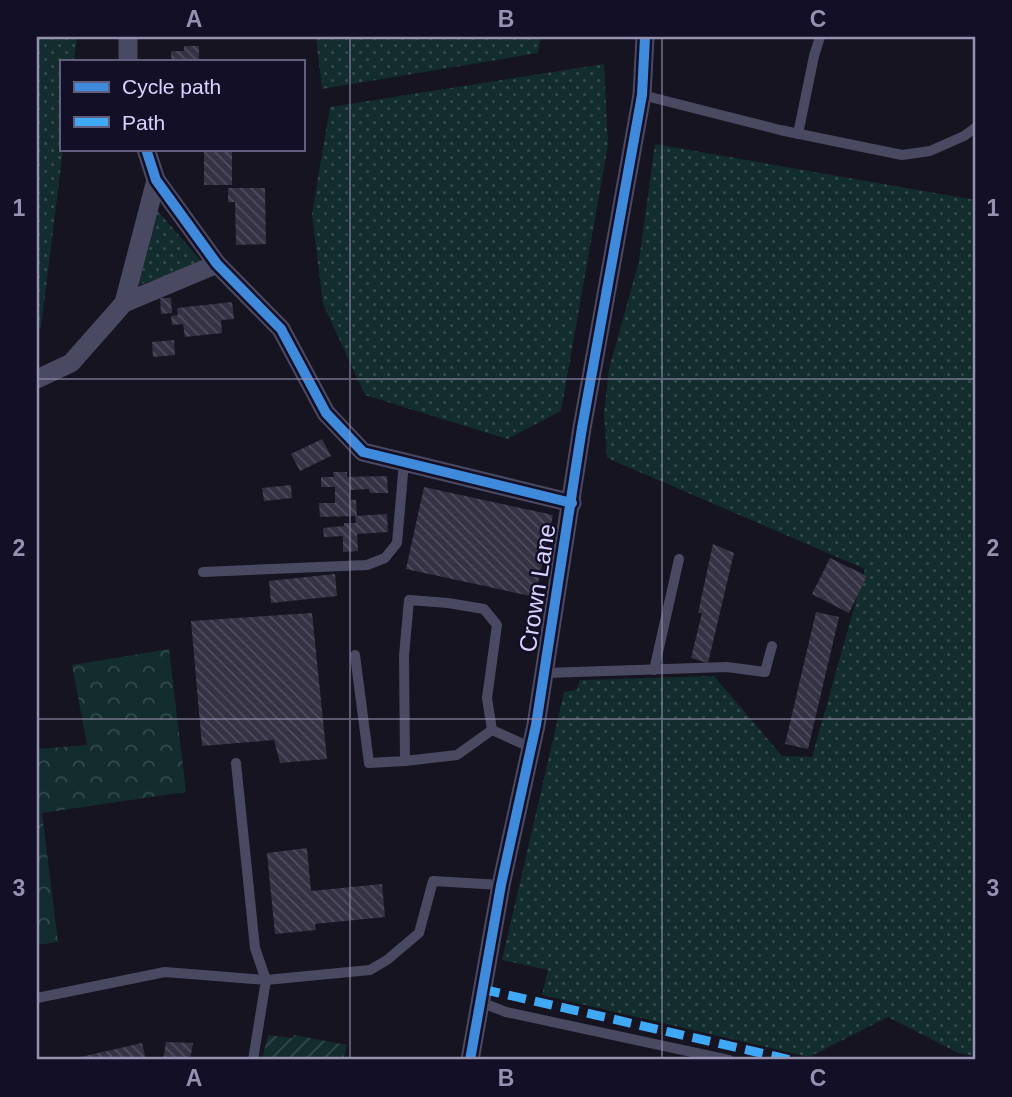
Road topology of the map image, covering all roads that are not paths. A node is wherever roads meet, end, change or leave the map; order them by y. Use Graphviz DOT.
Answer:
graph roads {
  1 [pos="128,37"];
  2 [pos="645,37"];
  3 [pos="820,37"];
  4 [pos="128,60"];
  5 [pos="642,95"];
  6 [pos="975,128"];
  7 [pos="798,134"];
  8 [pos="146,150"];
  9 [pos="156,180"];
  10 [pos="217,264"];
  11 [pos="124,303"];
  12 [pos="37,379"];
  13 [pos="404,462"];
  14 [pos="572,503"];
  15 [pos="679,559"];
  16 [pos="203,572"];
  17 [pos="772,646"];
  18 [pos="355,655"];
  19 [pos="654,670"];
  20 [pos="545,673"];
  21 [pos="492,730"];
  22 [pos="530,747"];
  23 [pos="405,761"];
  24 [pos="236,763"];
  25 [pos="501,885"];
  26 [pos="265,980"];
  27 [pos="37,998"];
  28 [pos="479,1002"];
  29 [pos="253,1060"];
  30 [pos="470,1060"];
  31 [pos="729,1060"];
  1 -- 4 [label="street"];
  2 -- 5 [label="street, Crown Lane"];
  3 -- 7 [label="lane"];
  5 -- 7 [label="lane"];
  5 -- 14 [label="street, Crown Lane"];
  6 -- 7 [label="lane"];
  8 -- 9 [label="street"];
  9 -- 10 [label="street"];
  9 -- 11 [label="street"];
  10 -- 11 [label="street"];
  10 -- 13 [label="street"];
  11 -- 12 [label="street"];
  13 -- 14 [label="street"];
  13 -- 16 [label="lane"];
  14 -- 20 [label="street, Crown Lane"];
  15 -- 19 [label="lane"];
  17 -- 19 [label="lane"];
  18 -- 23 [label="lane"];
  19 -- 20 [label="lane"];
  20 -- 22 [label="street, Crown Lane"];
  21 -- 22 [label="lane"];
  21 -- 23 [label="lane"];
  21 -- 23 [label="lane"];
  22 -- 25 [label="street, Crown Lane"];
  24 -- 26 [label="lane"];
  25 -- 26 [label="lane"];
  25 -- 28 [label="street, Crown Lane"];
  26 -- 27 [label="lane"];
  26 -- 29 [label="lane"];
  28 -- 30 [label="street, Crown Lane"];
  28 -- 31 [label="lane"];
}
